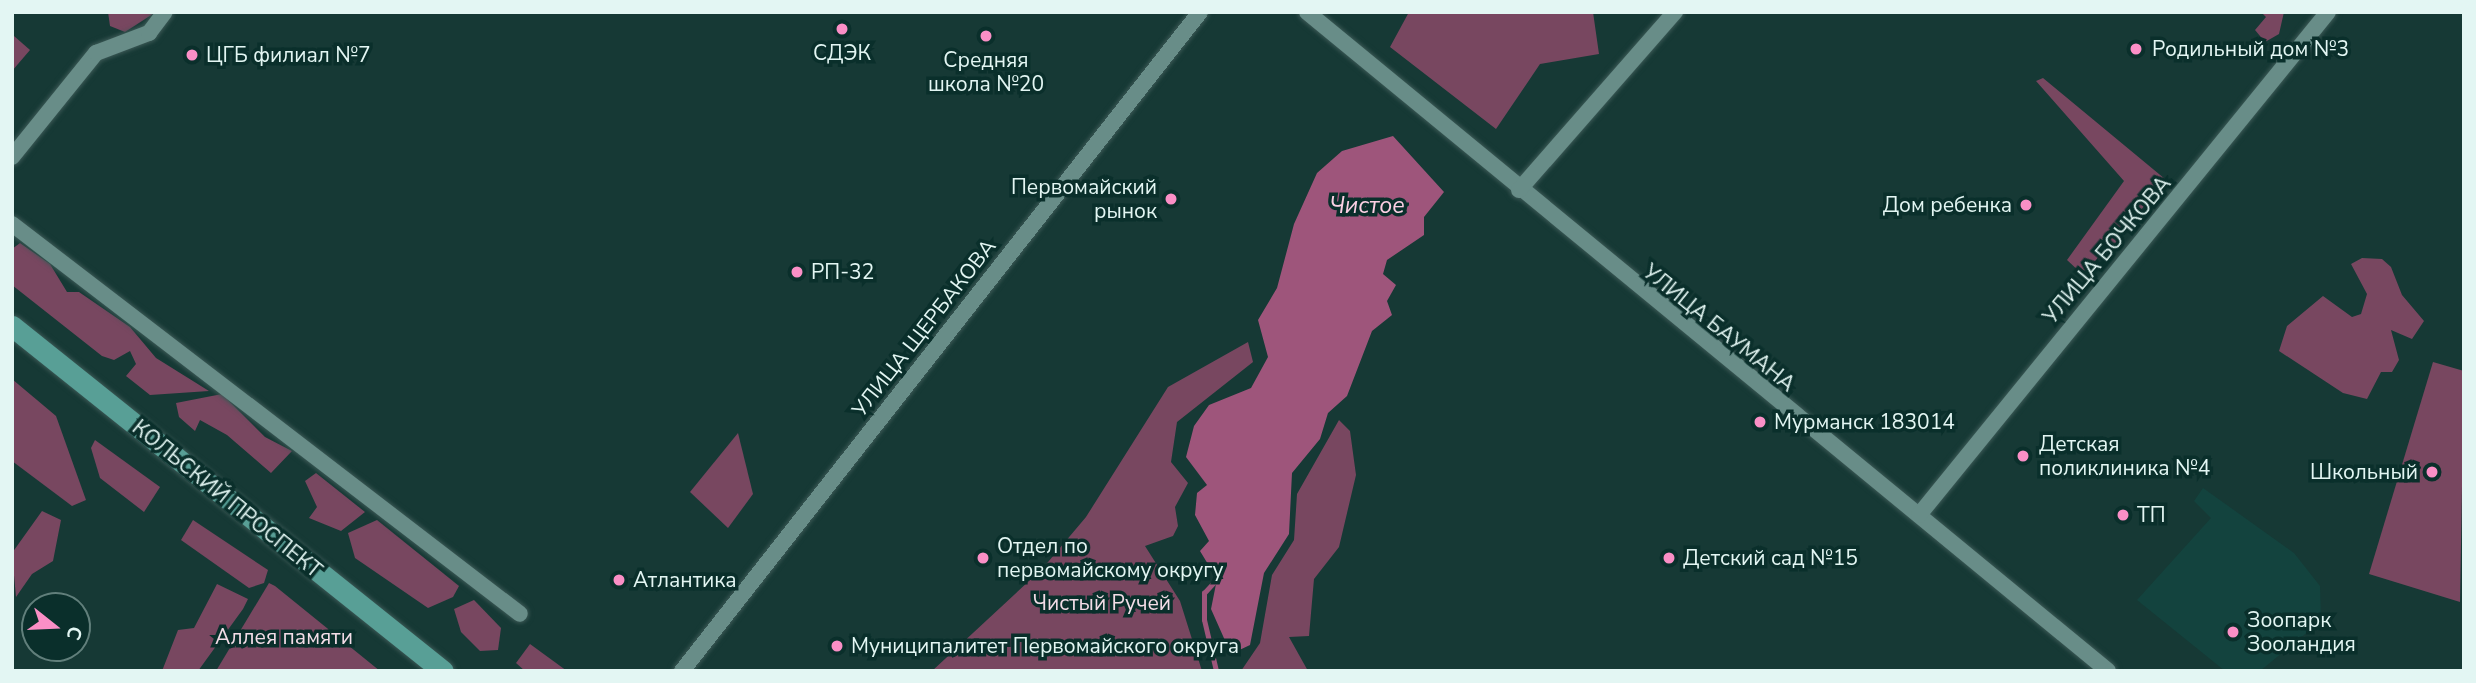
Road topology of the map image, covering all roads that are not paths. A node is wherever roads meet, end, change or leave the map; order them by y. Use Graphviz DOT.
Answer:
graph roads {
  1 [pos="165,12"];
  2 [pos="1200,12"];
  3 [pos="1307,12"];
  4 [pos="1675,12"];
  5 [pos="2328,12"];
  6 [pos="12,157"];
  7 [pos="1519,190"];
  8 [pos="12,224"];
  9 [pos="12,326"];
  10 [pos="1919,515"];
  11 [pos="520,614"];
  12 [pos="443,671"];
  13 [pos="682,671"];
  14 [pos="2108,671"];
  1 -- 6 [label="street"];
  2 -- 13 [label="street, УЛИЦА ЩЕРБАКОВА"];
  3 -- 7 [label="street, УЛИЦА БАУМАНА"];
  4 -- 7 [label="street"];
  5 -- 10 [label="street, УЛИЦА БОЧКОВА"];
  7 -- 10 [label="street, УЛИЦА БАУМАНА"];
  8 -- 11 [label="street"];
  9 -- 12 [label="main road, КОЛЬСКИЙ ПРОСПЕКТ"];
  10 -- 14 [label="street, УЛИЦА БАУМАНА"];
}
